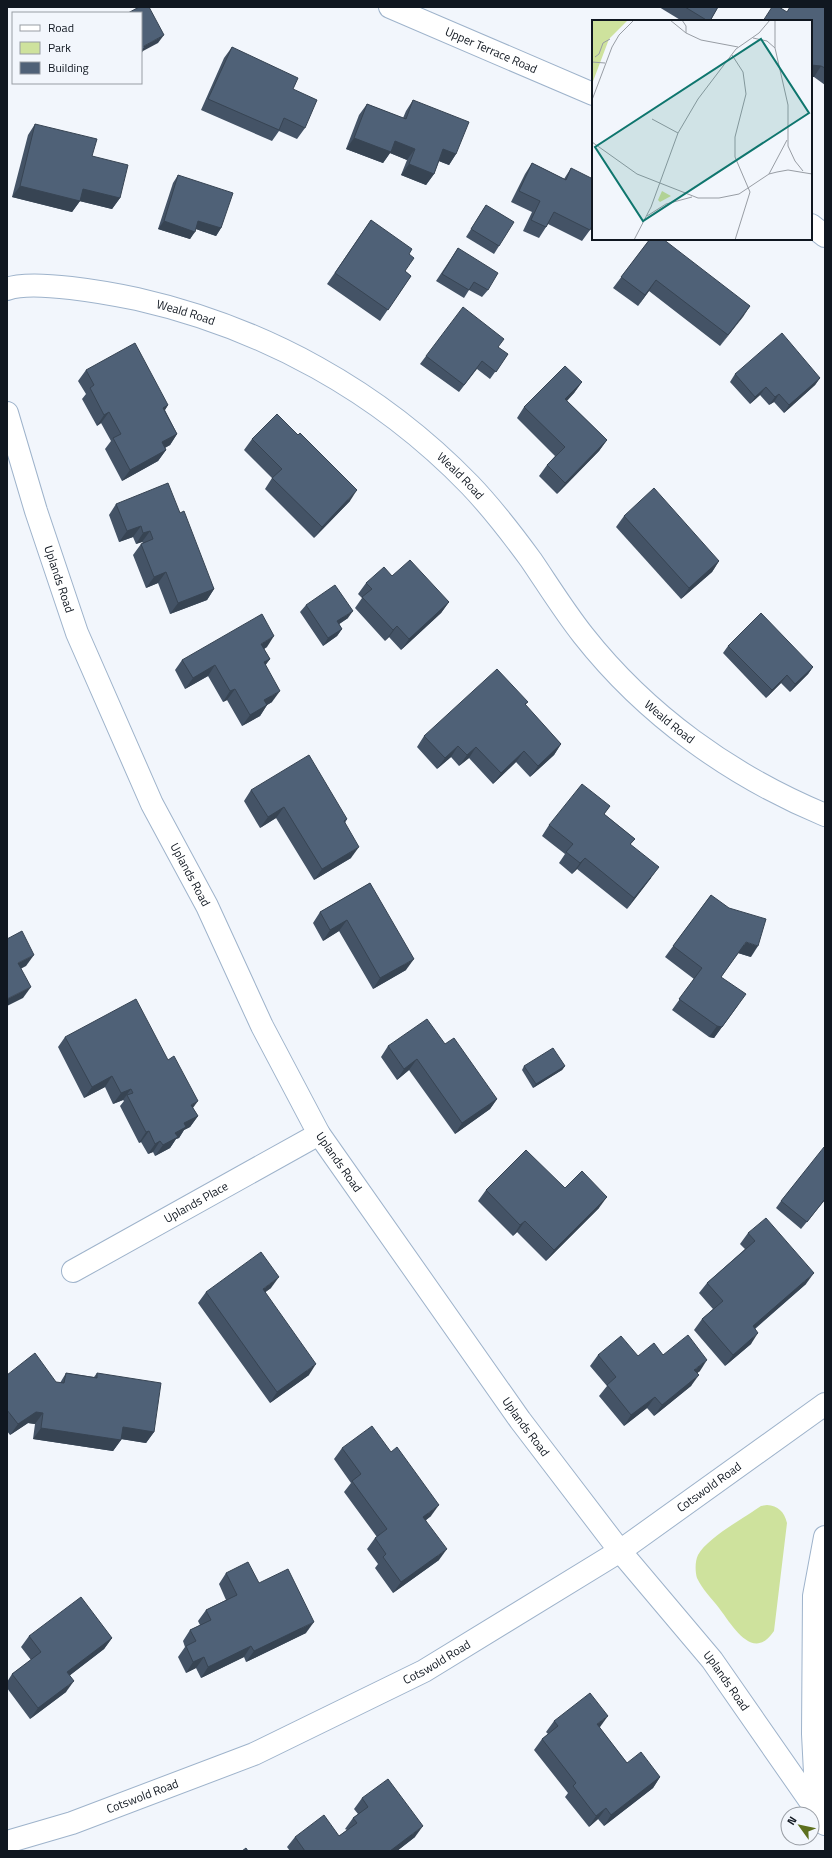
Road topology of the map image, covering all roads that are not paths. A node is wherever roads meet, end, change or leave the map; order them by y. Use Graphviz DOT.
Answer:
graph roads {
  1 [pos="390,7"];
  2 [pos="592,94"];
  3 [pos="812,226"];
  4 [pos="825,236"];
  5 [pos="7,289"];
  6 [pos="7,412"];
  7 [pos="825,815"];
  8 [pos="319,1134"];
  9 [pos="73,1271"];
  10 [pos="825,1404"];
  11 [pos="825,1536"];
  12 [pos="620,1551"];
  13 [pos="821,1818"];
  14 [pos="7,1842"];
  1 -- 2 [label="street, Upper Terrace Road"];
  3 -- 4 [label="street"];
  5 -- 7 [label="street, Weald Road"];
  6 -- 8 [label="street, Uplands Road"];
  8 -- 9 [label="street, Uplands Place"];
  8 -- 12 [label="street, Uplands Road"];
  10 -- 12 [label="street, Cotswold Road"];
  11 -- 13 [label="street"];
  12 -- 13 [label="street, Uplands Road"];
  12 -- 14 [label="street, Cotswold Road"];
}
